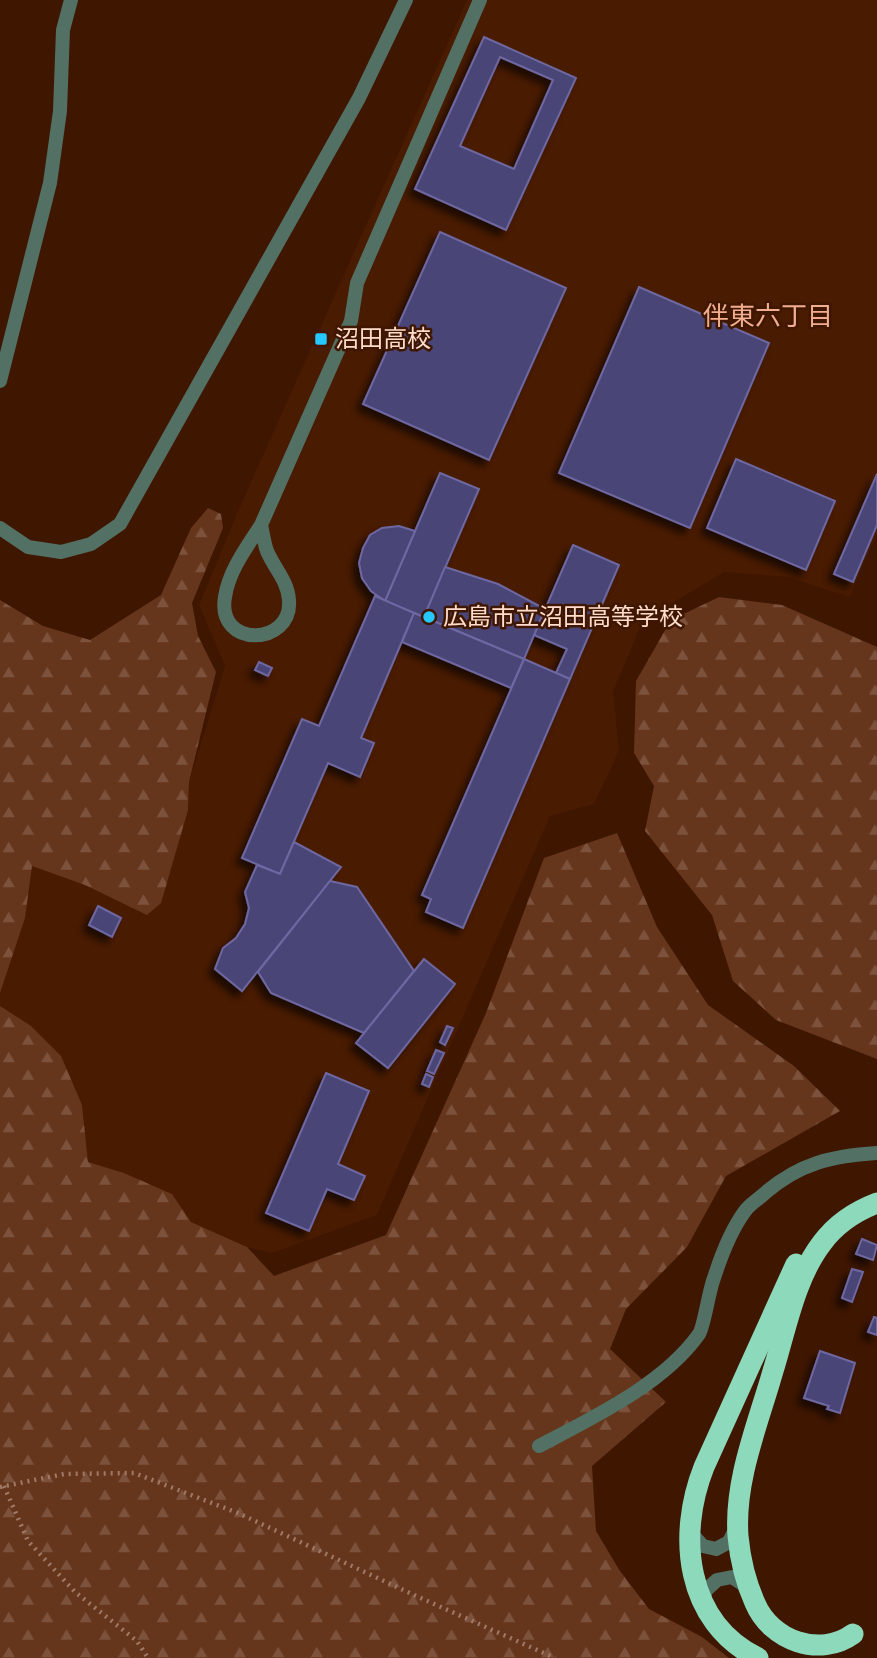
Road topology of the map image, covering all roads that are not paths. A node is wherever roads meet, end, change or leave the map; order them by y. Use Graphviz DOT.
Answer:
graph roads {
  1 [pos="71,0"];
  2 [pos="406,0"];
  3 [pos="480,0"];
  4 [pos="0,381"];
  5 [pos="261,525"];
  6 [pos="0,528"];
  7 [pos="877,1153"];
  8 [pos="877,1188"];
  9 [pos="877,1202"];
  10 [pos="539,1446"];
  11 [pos="738,1523"];
  12 [pos="690,1532"];
  13 [pos="750,1588"];
  14 [pos="708,1610"];
  15 [pos="853,1634"];
  16 [pos="758,1658"];
  1 -- 4 [label="street"];
  2 -- 6 [label="street"];
  3 -- 5 [label="street"];
  5 -- 5 [label="street"];
  7 -- 10 [label="street"];
  8 -- 12 [label="highway"];
  9 -- 11 [label="highway"];
  11 -- 12 [label="street"];
  11 -- 13 [label="highway"];
  12 -- 14 [label="highway"];
  13 -- 14 [label="street"];
  13 -- 15 [label="highway"];
  14 -- 16 [label="highway"];
}
